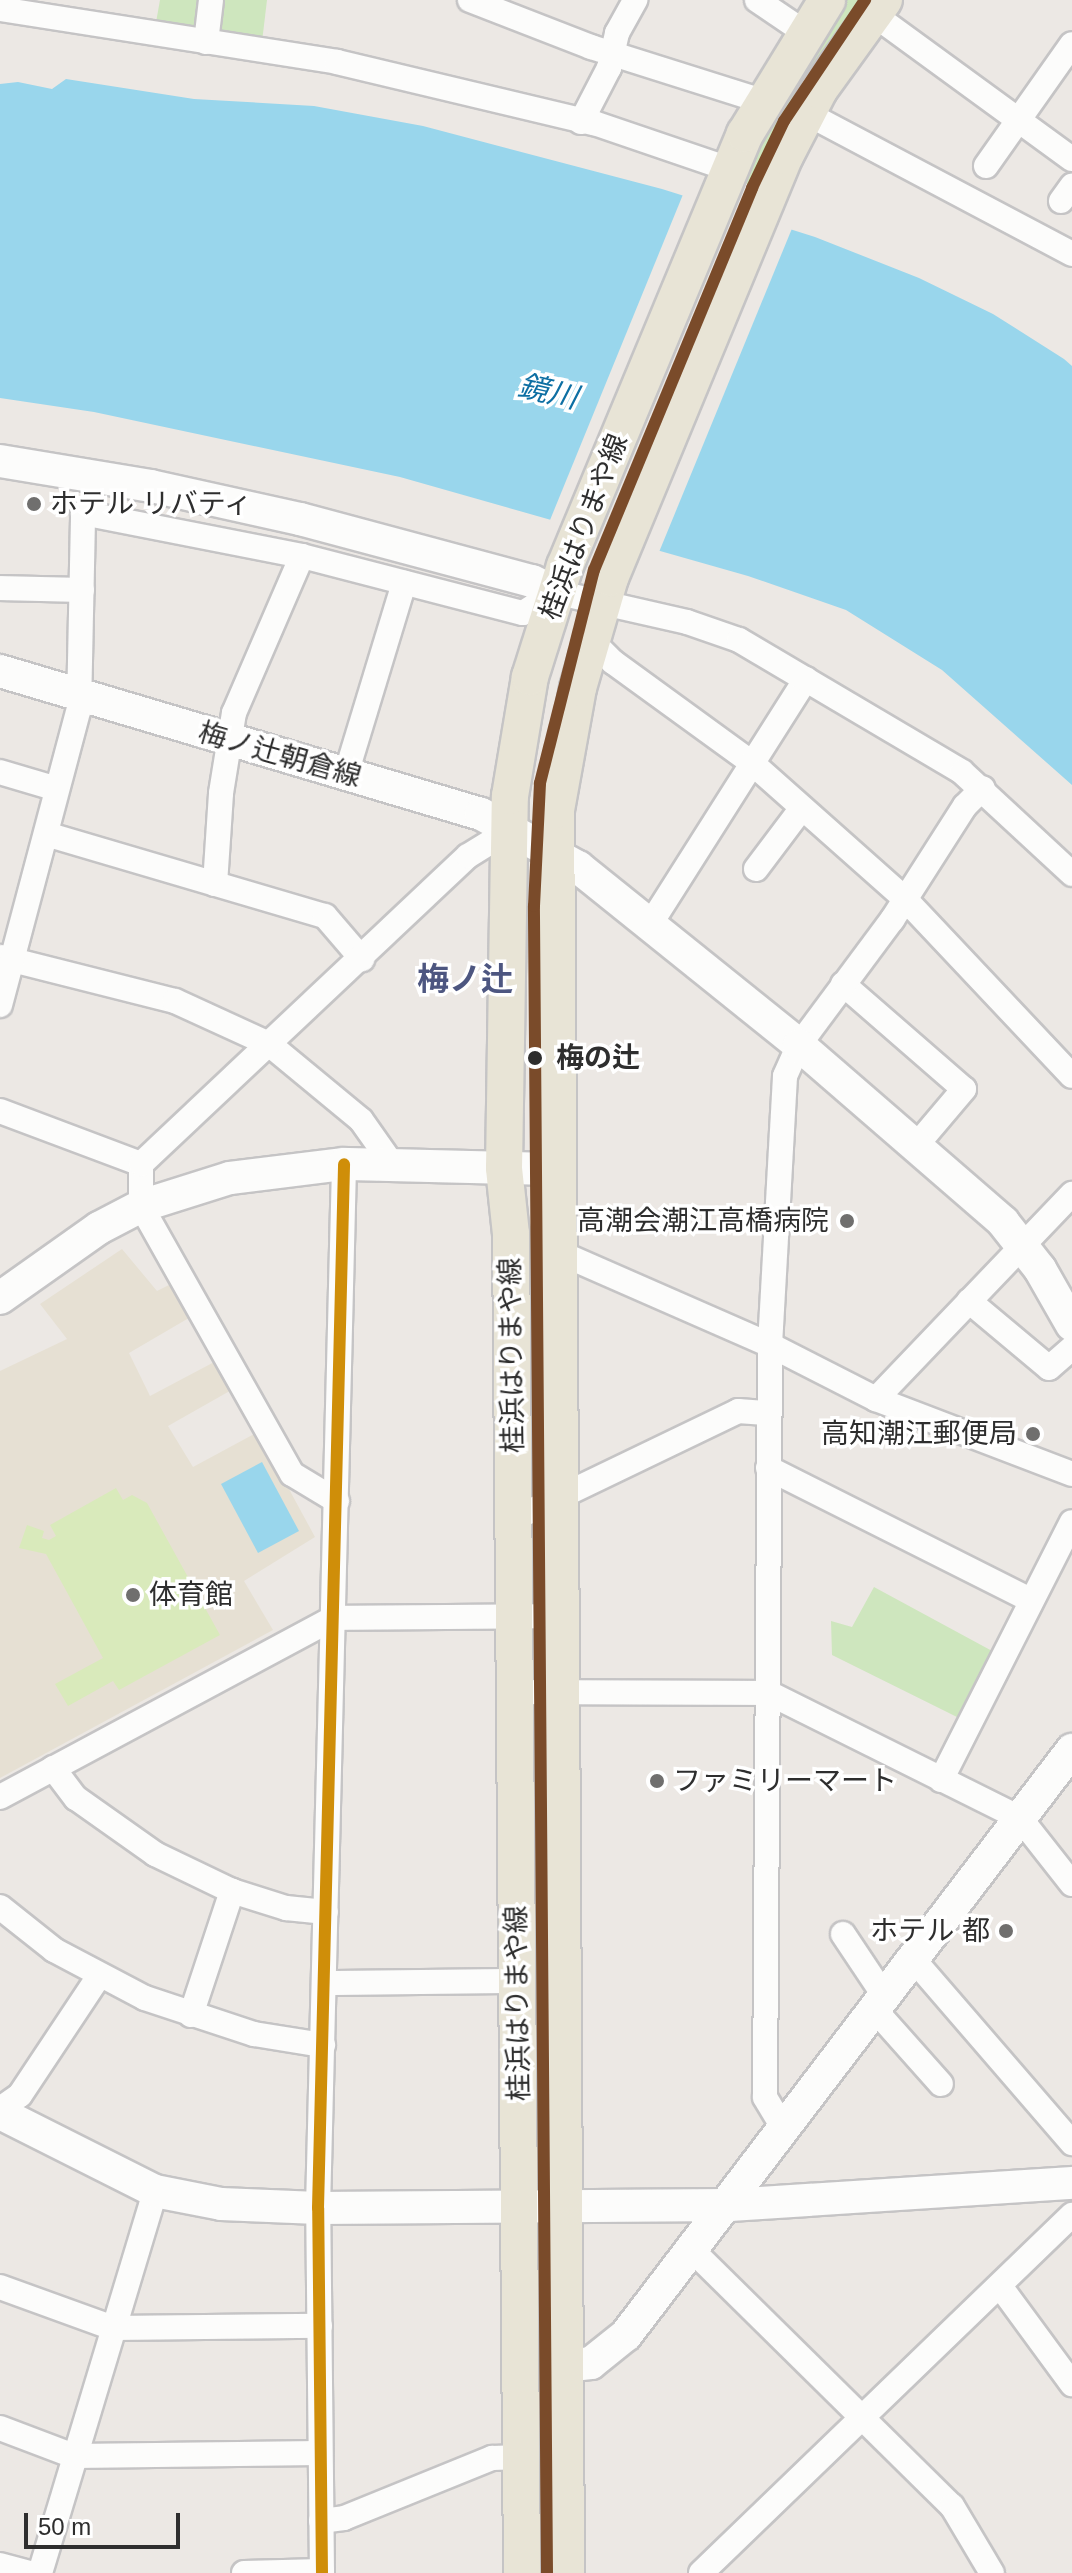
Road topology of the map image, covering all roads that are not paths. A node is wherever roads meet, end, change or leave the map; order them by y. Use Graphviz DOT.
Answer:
graph roads {
  1 [pos="211,0"];
  2 [pos="470,0"];
  3 [pos="635,0"];
  4 [pos="757,0"];
  5 [pos="827,0"];
  6 [pos="878,7"];
  7 [pos="0,9"];
  8 [pos="804,32"];
  9 [pos="206,42"];
  10 [pos="1072,44"];
  11 [pos="611,53"];
  12 [pos="762,101"];
  13 [pos="806,113"];
  14 [pos="1018,120"];
  15 [pos="581,122"];
  16 [pos="1072,159"];
  17 [pos="986,166"];
  18 [pos="727,173"];
  19 [pos="1072,254"];
  20 [pos="0,461"];
  21 [pos="302,556"];
  22 [pos="561,576"];
  23 [pos="404,583"];
  24 [pos="0,588"];
  25 [pos="82,590"];
  26 [pos="601,608"];
  27 [pos="0,671"];
  28 [pos="806,679"];
  29 [pos="77,694"];
  30 [pos="228,740"];
  31 [pos="752,763"];
  32 [pos="0,772"];
  33 [pos="346,774"];
  34 [pos="983,788"];
  35 [pos="57,789"];
  36 [pos="802,808"];
  37 [pos="510,830"];
  38 [pos="46,834"];
  39 [pos="554,854"];
  40 [pos="756,869"];
  41 [pos="1072,874"];
  42 [pos="215,884"];
  43 [pos="905,899"];
  44 [pos="651,923"];
  45 [pos="6,958"];
  46 [pos="362,959"];
  47 [pos="843,984"];
  48 [pos="0,1005"];
  49 [pos="269,1044"];
  50 [pos="799,1045"];
  51 [pos="1072,1076"];
  52 [pos="0,1111"];
  53 [pos="915,1147"];
  54 [pos="141,1164"];
  55 [pos="344,1164"];
  56 [pos="392,1164"];
  57 [pos="504,1168"];
  58 [pos="556,1169"];
  59 [pos="1072,1194"];
  60 [pos="141,1206"];
  61 [pos="1023,1244"];
  62 [pos="558,1252"];
  63 [pos="0,1298"];
  64 [pos="969,1301"];
  65 [pos="1072,1325"];
  66 [pos="770,1345"];
  67 [pos="1072,1348"];
  68 [pos="876,1399"];
  69 [pos="769,1413"];
  70 [pos="768,1468"];
  71 [pos="1064,1471"];
  72 [pos="1072,1492"];
  73 [pos="558,1499"];
  74 [pos="337,1501"];
  75 [pos="514,1519"];
  76 [pos="1072,1522"];
  77 [pos="1031,1600"];
  78 [pos="516,1616"];
  79 [pos="558,1616"];
  80 [pos="334,1618"];
  81 [pos="516,1692"];
  82 [pos="558,1692"];
  83 [pos="769,1693"];
  84 [pos="1072,1750"];
  85 [pos="53,1768"];
  86 [pos="941,1780"];
  87 [pos="0,1797"];
  88 [pos="1020,1818"];
  89 [pos="1072,1884"];
  90 [pos="232,1891"];
  91 [pos="0,1907"];
  92 [pos="326,1912"];
  93 [pos="843,1934"];
  94 [pos="914,1960"];
  95 [pos="99,1976"];
  96 [pos="517,1981"];
  97 [pos="325,1983"];
  98 [pos="880,2004"];
  99 [pos="191,2015"];
  100 [pos="323,2045"];
  101 [pos="941,2084"];
  102 [pos="0,2111"];
  103 [pos="784,2129"];
  104 [pos="1072,2143"];
  105 [pos="1072,2183"];
  106 [pos="155,2191"];
  107 [pos="730,2205"];
  108 [pos="520,2206"];
  109 [pos="564,2206"];
  110 [pos="318,2208"];
  111 [pos="1072,2215"];
  112 [pos="693,2251"];
  113 [pos="1000,2286"];
  114 [pos="0,2287"];
  115 [pos="320,2326"];
  116 [pos="113,2328"];
  117 [pos="563,2366"];
  118 [pos="1072,2384"];
  119 [pos="863,2415"];
  120 [pos="0,2428"];
  121 [pos="320,2453"];
  122 [pos="74,2456"];
  123 [pos="522,2457"];
  124 [pos="321,2521"];
  125 [pos="0,2565"];
  126 [pos="322,2572"];
  127 [pos="30,2573"];
  128 [pos="40,2573"];
  129 [pos="244,2573"];
  130 [pos="522,2573"];
  131 [pos="566,2573"];
  132 [pos="701,2573"];
  133 [pos="992,2573"];
  1 -- 9 [label="street"];
  2 -- 11 [label="street"];
  3 -- 11 [label="street"];
  4 -- 8 [label="street"];
  5 -- 8 [label="main road, 桂浜はりまや線"];
  6 -- 13 [label="main road, 桂浜はりまや線"];
  6 -- 14 [label="street"];
  7 -- 9 [label="street"];
  8 -- 12 [label="main road, 桂浜はりまや線"];
  9 -- 15 [label="street"];
  10 -- 14 [label="street"];
  11 -- 12 [label="street"];
  11 -- 15 [label="street"];
  12 -- 18 [label="main road, 桂浜はりまや線"];
  13 -- 19 [label="street"];
  13 -- 26 [label="main road, 桂浜はりまや線"];
  14 -- 16 [label="street"];
  14 -- 17 [label="street"];
  15 -- 18 [label="street"];
  18 -- 22 [label="main road, 桂浜はりまや線"];
  20 -- 22 [label="street"];
  21 -- 23 [label="street"];
  21 -- 25 [label="street"];
  21 -- 30 [label="street"];
  22 -- 23 [label="street"];
  22 -- 26 [label="street"];
  22 -- 37 [label="main road, 桂浜はりまや線"];
  23 -- 33 [label="street"];
  24 -- 25 [label="street"];
  25 -- 29 [label="street"];
  26 -- 28 [label="street"];
  26 -- 31 [label="street"];
  26 -- 39 [label="main road, 桂浜はりまや線"];
  27 -- 29 [label="street, 梅ノ辻朝倉線"];
  28 -- 31 [label="street"];
  28 -- 34 [label="street"];
  29 -- 30 [label="street, 梅ノ辻朝倉線"];
  29 -- 35 [label="street"];
  30 -- 33 [label="street, 梅ノ辻朝倉線"];
  30 -- 42 [label="street"];
  31 -- 36 [label="street"];
  31 -- 44 [label="street"];
  32 -- 35 [label="street"];
  33 -- 37 [label="street, 梅ノ辻朝倉線"];
  34 -- 41 [label="street"];
  34 -- 43 [label="street"];
  35 -- 38 [label="street"];
  36 -- 40 [label="street"];
  36 -- 43 [label="street"];
  37 -- 39 [label="street, 梅ノ辻朝倉線"];
  37 -- 46 [label="street"];
  37 -- 57 [label="main road, 桂浜はりまや線"];
  38 -- 42 [label="street"];
  38 -- 45 [label="street"];
  39 -- 44 [label="street, 梅ノ辻朝倉線"];
  39 -- 58 [label="main road, 桂浜はりまや線"];
  42 -- 46 [label="street"];
  43 -- 47 [label="street"];
  43 -- 51 [label="street"];
  44 -- 50 [label="street, 梅ノ辻朝倉線"];
  45 -- 48 [label="street"];
  45 -- 49 [label="street"];
  46 -- 49 [label="street"];
  47 -- 50 [label="street"];
  47 -- 53 [label="street"];
  49 -- 54 [label="street"];
  49 -- 56 [label="street"];
  50 -- 53 [label="street, 梅ノ辻朝倉線"];
  50 -- 66 [label="street"];
  52 -- 54 [label="street"];
  53 -- 61 [label="street, 梅ノ辻朝倉線"];
  54 -- 60 [label="street"];
  55 -- 56 [label="street"];
  55 -- 60 [label="street"];
  55 -- 74 [label="street"];
  56 -- 57 [label="street"];
  57 -- 58 [label="street"];
  57 -- 75 [label="main road, 桂浜はりまや線"];
  58 -- 62 [label="main road, 桂浜はりまや線"];
  59 -- 61 [label="street"];
  60 -- 63 [label="street"];
  60 -- 74 [label="street"];
  61 -- 64 [label="street"];
  61 -- 65 [label="street, 梅ノ辻朝倉線"];
  62 -- 66 [label="street"];
  62 -- 73 [label="main road, 桂浜はりまや線"];
  64 -- 67 [label="street"];
  64 -- 68 [label="street"];
  66 -- 68 [label="street"];
  66 -- 69 [label="street"];
  68 -- 71 [label="street"];
  69 -- 70 [label="street"];
  69 -- 73 [label="street"];
  70 -- 77 [label="street"];
  70 -- 83 [label="street"];
  71 -- 72 [label="street"];
  73 -- 75 [label="street"];
  73 -- 79 [label="main road, 桂浜はりまや線"];
  74 -- 80 [label="street"];
  75 -- 78 [label="main road, 桂浜はりまや線"];
  76 -- 77 [label="street"];
  77 -- 86 [label="street"];
  78 -- 79 [label="street"];
  78 -- 80 [label="street"];
  78 -- 81 [label="main road, 桂浜はりまや線"];
  79 -- 82 [label="main road, 桂浜はりまや線"];
  80 -- 85 [label="street"];
  80 -- 92 [label="street"];
  81 -- 82 [label="street"];
  81 -- 96 [label="main road, 桂浜はりまや線"];
  82 -- 83 [label="street"];
  82 -- 109 [label="main road, 桂浜はりまや線"];
  83 -- 86 [label="street"];
  83 -- 103 [label="street"];
  84 -- 88 [label="street"];
  85 -- 87 [label="street"];
  85 -- 90 [label="street"];
  86 -- 88 [label="street"];
  88 -- 89 [label="street"];
  88 -- 94 [label="street"];
  90 -- 92 [label="street"];
  90 -- 99 [label="street"];
  91 -- 95 [label="street"];
  92 -- 97 [label="street"];
  93 -- 98 [label="street"];
  94 -- 98 [label="street"];
  94 -- 104 [label="street"];
  95 -- 99 [label="street"];
  95 -- 102 [label="street"];
  96 -- 97 [label="street"];
  96 -- 108 [label="main road, 桂浜はりまや線"];
  97 -- 100 [label="street"];
  98 -- 101 [label="street"];
  98 -- 103 [label="street"];
  99 -- 100 [label="street"];
  100 -- 110 [label="street"];
  102 -- 106 [label="street"];
  103 -- 107 [label="street"];
  105 -- 107 [label="street"];
  106 -- 110 [label="street"];
  106 -- 116 [label="street"];
  107 -- 109 [label="street"];
  107 -- 112 [label="street"];
  108 -- 109 [label="street"];
  108 -- 110 [label="street"];
  108 -- 123 [label="main road, 桂浜はりまや線"];
  109 -- 117 [label="main road, 桂浜はりまや線"];
  110 -- 115 [label="street"];
  111 -- 113 [label="street"];
  112 -- 117 [label="street"];
  112 -- 119 [label="street"];
  113 -- 118 [label="street"];
  113 -- 119 [label="street"];
  114 -- 116 [label="street"];
  115 -- 116 [label="street"];
  115 -- 121 [label="street"];
  116 -- 122 [label="street"];
  117 -- 131 [label="main road, 桂浜はりまや線"];
  119 -- 132 [label="street"];
  119 -- 133 [label="street"];
  120 -- 122 [label="street"];
  121 -- 122 [label="street"];
  121 -- 124 [label="street"];
  122 -- 128 [label="street"];
  123 -- 124 [label="street"];
  123 -- 130 [label="main road, 桂浜はりまや線"];
  124 -- 126 [label="street"];
  125 -- 127 [label="street"];
  126 -- 129 [label="street"];
}
